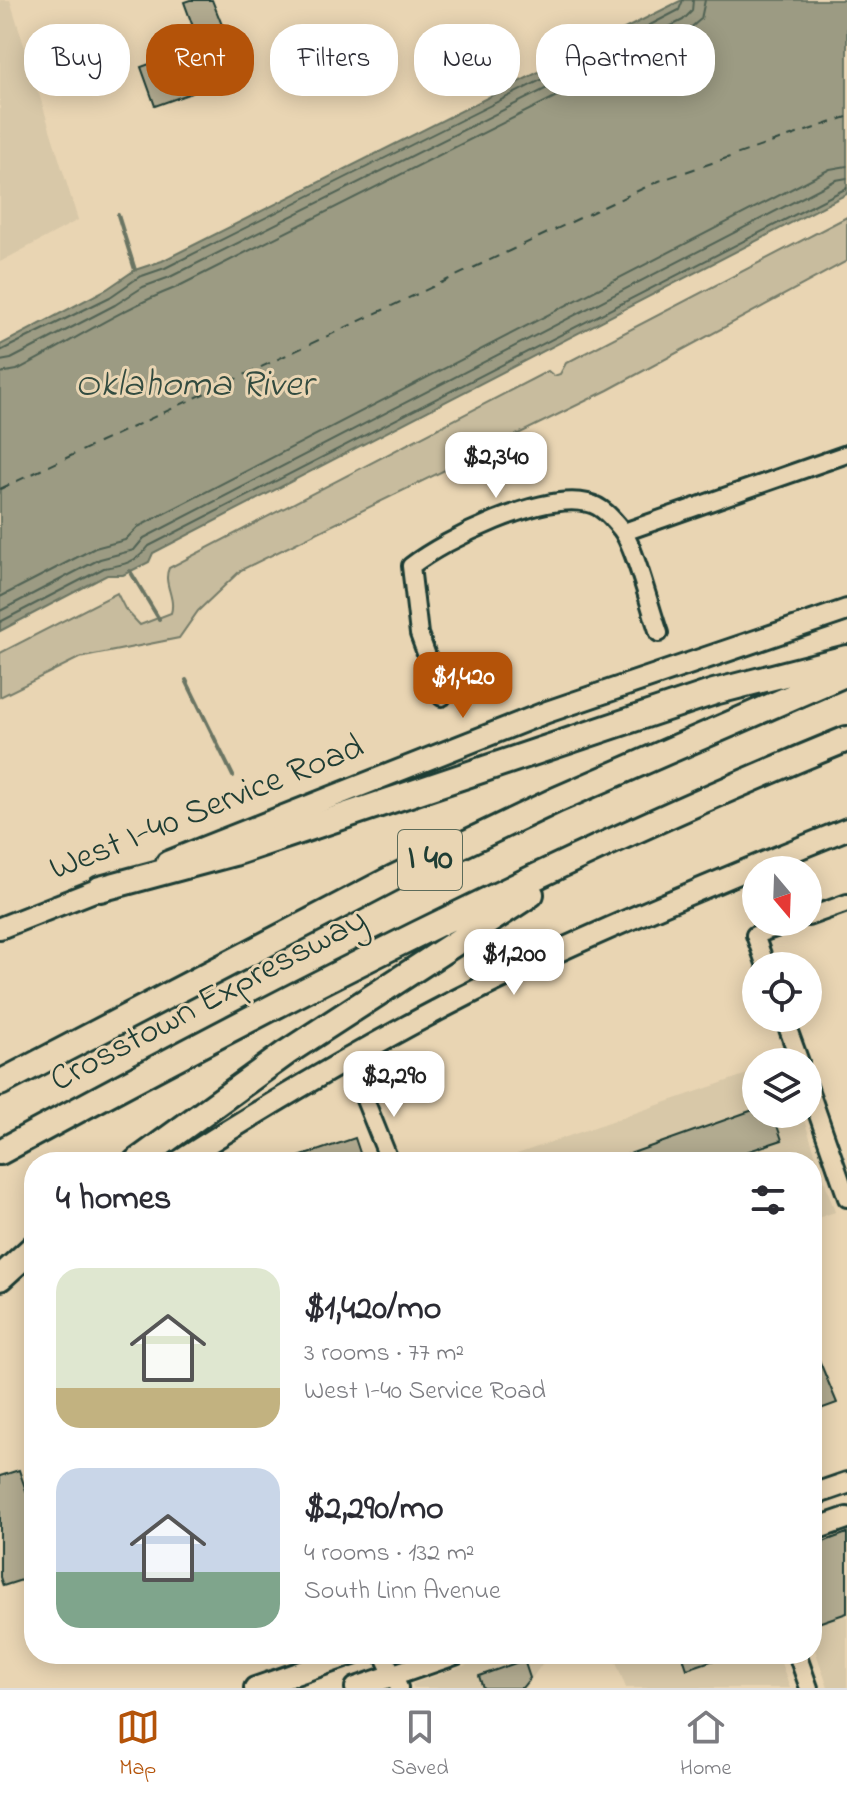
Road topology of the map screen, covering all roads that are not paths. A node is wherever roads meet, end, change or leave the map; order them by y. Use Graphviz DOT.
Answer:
graph roads {
  1 [pos="847,454"];
  2 [pos="624,532"];
  3 [pos="847,610"];
  4 [pos="659,633"];
  5 [pos="847,658"];
  6 [pos="847,673"];
  7 [pos="442,697"];
  8 [pos="847,739"];
  9 [pos="847,829"];
  10 [pos="610,842"];
  11 [pos="100,889"];
  12 [pos="847,903"];
  13 [pos="822,912"];
  14 [pos="0,928"];
  15 [pos="0,1083"];
  16 [pos="361,1090"];
  17 [pos="822,1126"];
  18 [pos="0,1152"];
  19 [pos="150,1152"];
  20 [pos="194,1152"];
  21 [pos="386,1152"];
  22 [pos="847,1198"];
  23 [pos="24,1256"];
  24 [pos="24,1268"];
  25 [pos="0,1278"];
  26 [pos="0,1286"];
  27 [pos="847,1483"];
  28 [pos="822,1492"];
  29 [pos="847,1518"];
  30 [pos="822,1527"];
  31 [pos="324,1664"];
  32 [pos="434,1664"];
  33 [pos="801,1664"];
  34 [pos="396,1682"];
  35 [pos="255,1688"];
  36 [pos="356,1688"];
  37 [pos="809,1688"];
  1 -- 2 [label="street"];
  2 -- 4 [label="street"];
  2 -- 7 [label="street"];
  3 -- 11 [label="main road, West I-40 Service Road"];
  5 -- 11 [label="highway"];
  6 -- 15 [label="highway, Crosstown Expressway / I 40"];
  8 -- 10 [label="highway, Crosstown Expressway / I 40"];
  9 -- 20 [label="main road"];
  10 -- 18 [label="highway, Crosstown Expressway / I 40"];
  10 -- 19 [label="highway"];
  11 -- 14 [label="main road, West I-40 Service Road"];
  12 -- 13 [label="street"];
  16 -- 21 [label="street"];
  17 -- 22 [label="street"];
  23 -- 25 [label="highway"];
  24 -- 26 [label="main road"];
  27 -- 28 [label="main road"];
  29 -- 30 [label="main road"];
  31 -- 35 [label="main road"];
  32 -- 34 [label="main road"];
  33 -- 37 [label="street"];
  34 -- 36 [label="main road"];
}
